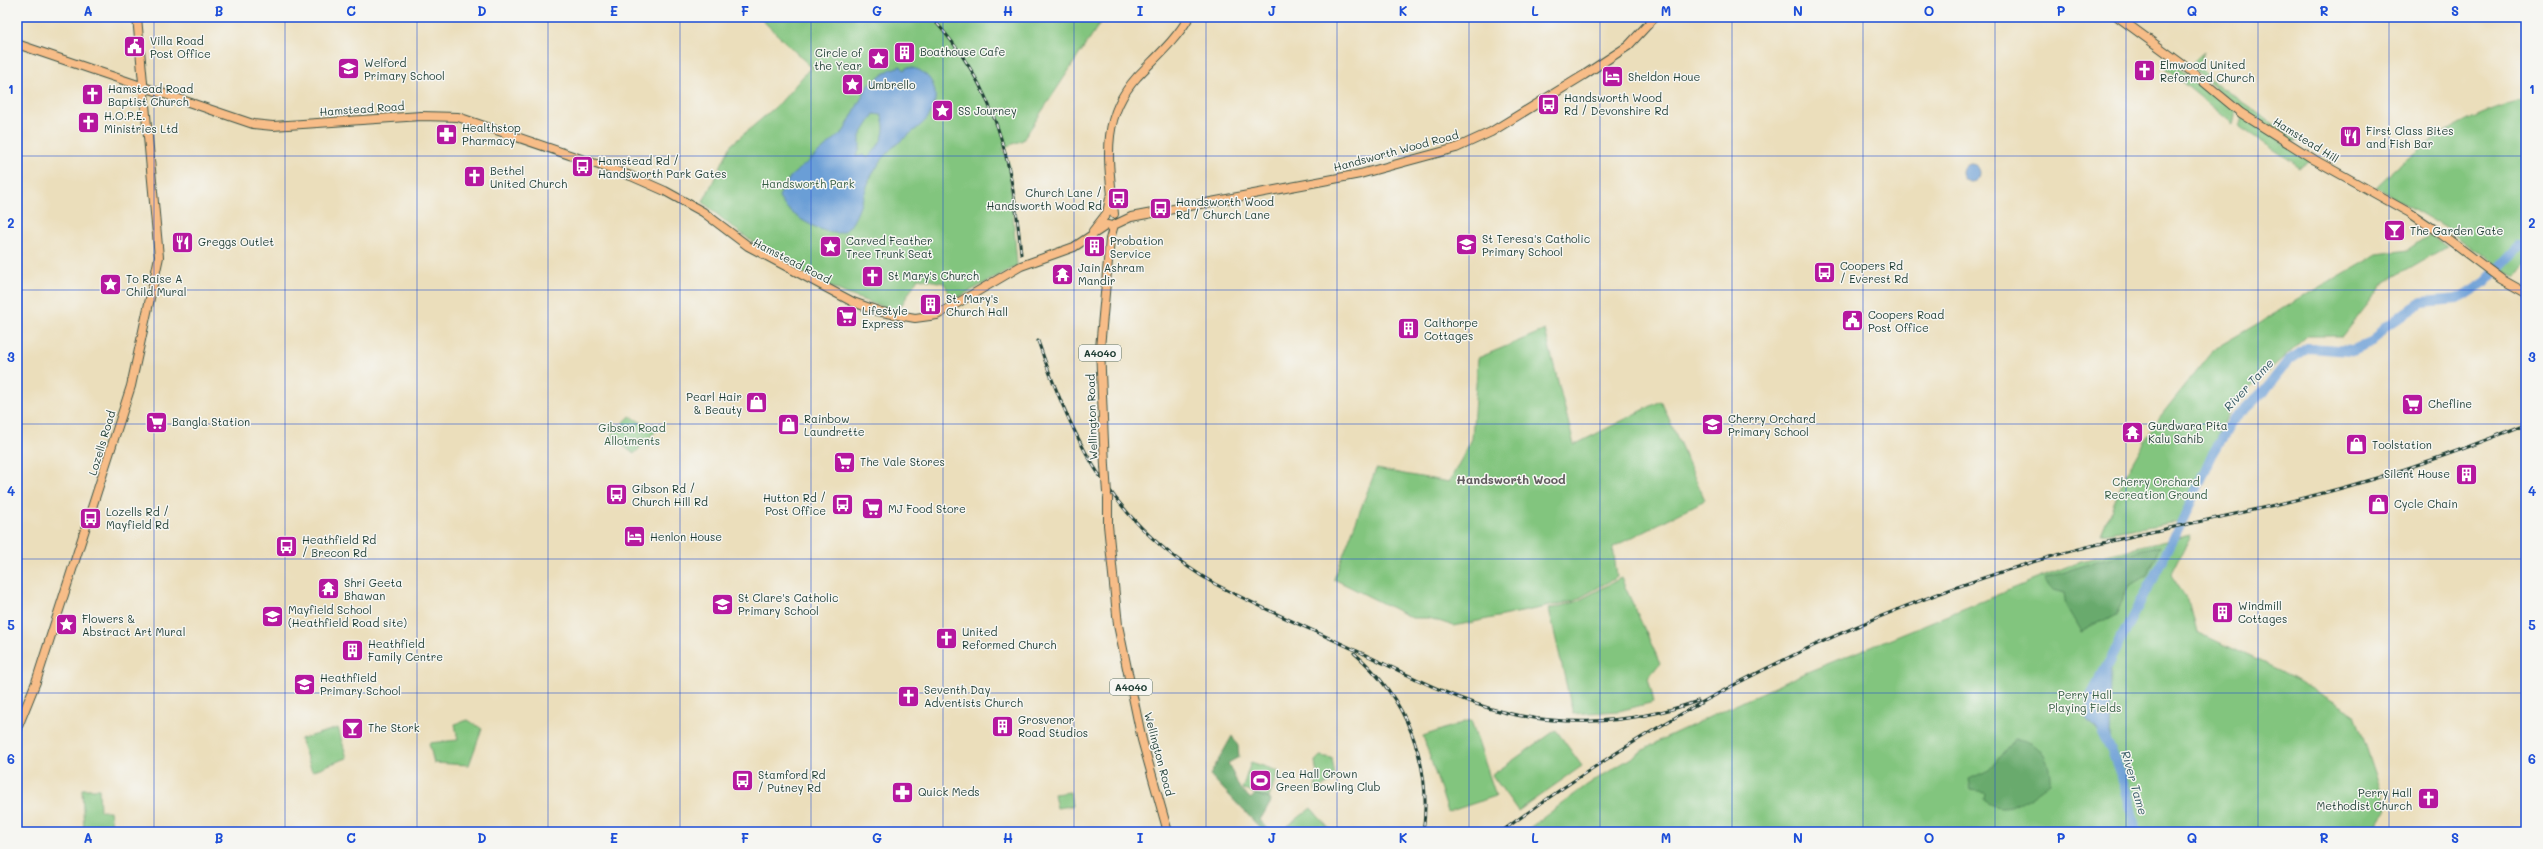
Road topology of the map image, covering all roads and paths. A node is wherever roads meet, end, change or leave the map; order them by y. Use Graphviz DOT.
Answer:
graph roads {
  1 [pos="137,17"];
  2 [pos="1189,17"];
  3 [pos="1655,17"];
  4 [pos="2118,17"];
  5 [pos="17,44"];
  6 [pos="144,87"];
  7 [pos="1111,219"];
  8 [pos="2526,293"];
  9 [pos="17,729"];
  10 [pos="1168,832"];
  1 -- 6 [label="main road, Lozells Road"];
  2 -- 7 [label="main road, A4040"];
  3 -- 7 [label="main road, Handsworth Wood Road"];
  4 -- 8 [label="main road, Hamstead Hill"];
  5 -- 6 [label="main road, Hamstead Road"];
  6 -- 7 [label="main road, Hamstead Road"];
  6 -- 9 [label="main road, Lozells Road"];
  7 -- 10 [label="main road, Wellington Road / A4040, bridge"];
}
